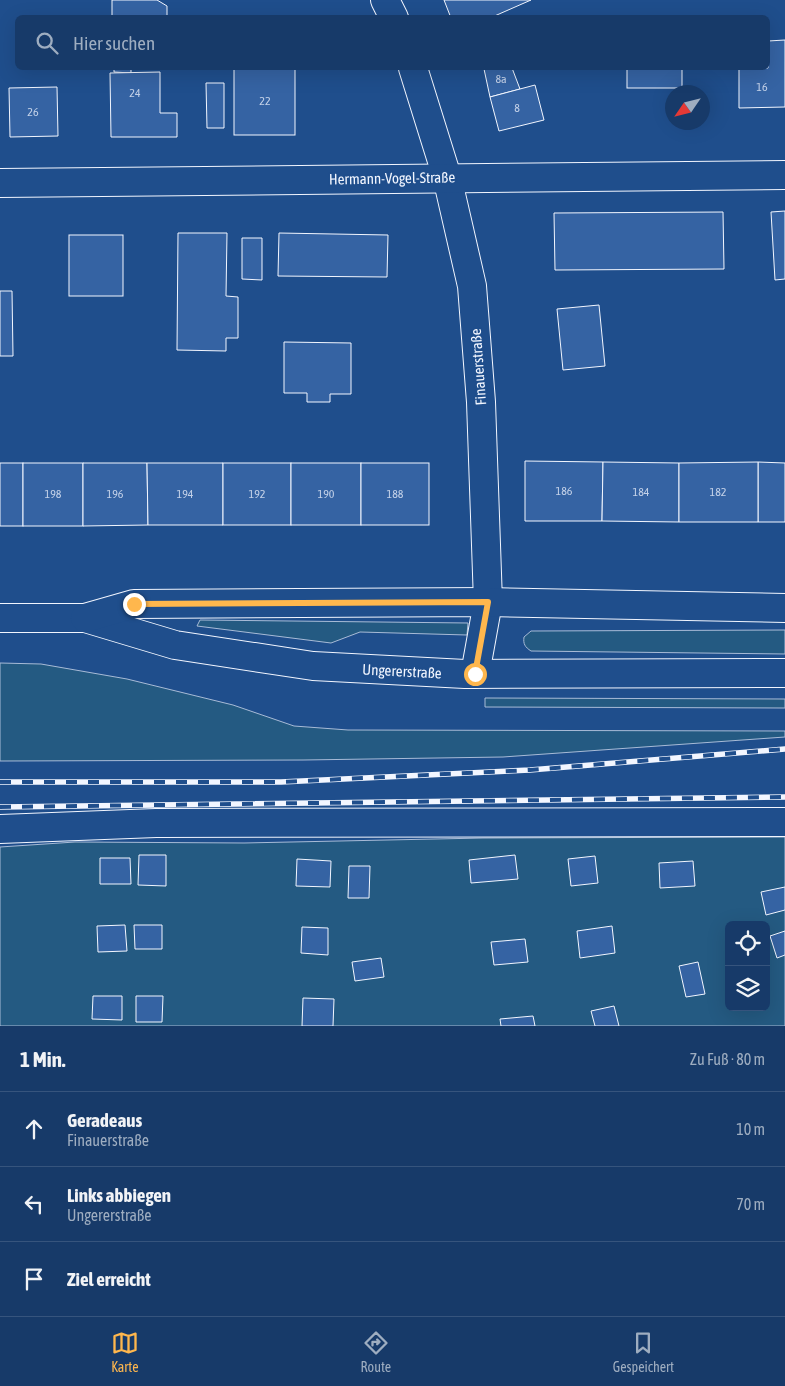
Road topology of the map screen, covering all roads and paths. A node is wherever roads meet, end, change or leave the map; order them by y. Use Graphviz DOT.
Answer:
graph roads {
  1 [pos="385,0"];
  2 [pos="392,15"];
  3 [pos="414,70"];
  4 [pos="785,175"];
  5 [pos="446,177"];
  6 [pos="0,183"];
  7 [pos="488,602"];
  8 [pos="785,608"];
  9 [pos="0,618"];
  10 [pos="85,618"];
  11 [pos="785,673"];
  12 [pos="475,674"];
  13 [pos="785,822"];
  14 [pos="0,829"];
  1 -- 2 [label="main road"];
  3 -- 5 [label="main road, Finauerstraße"];
  4 -- 5 [label="main road, Hermann-Vogel-Straße"];
  5 -- 6 [label="main road, Hermann-Vogel-Straße"];
  5 -- 7 [label="main road, Finauerstraße"];
  7 -- 8 [label="main road, Ungererstraße"];
  7 -- 10 [label="main road, Ungererstraße"];
  7 -- 12 [label="main road, Finauerstraße"];
  9 -- 10 [label="main road, Ungererstraße"];
  10 -- 12 [label="main road, Ungererstraße"];
  11 -- 12 [label="main road, Ungererstraße"];
  13 -- 14 [label="main road"];
}
